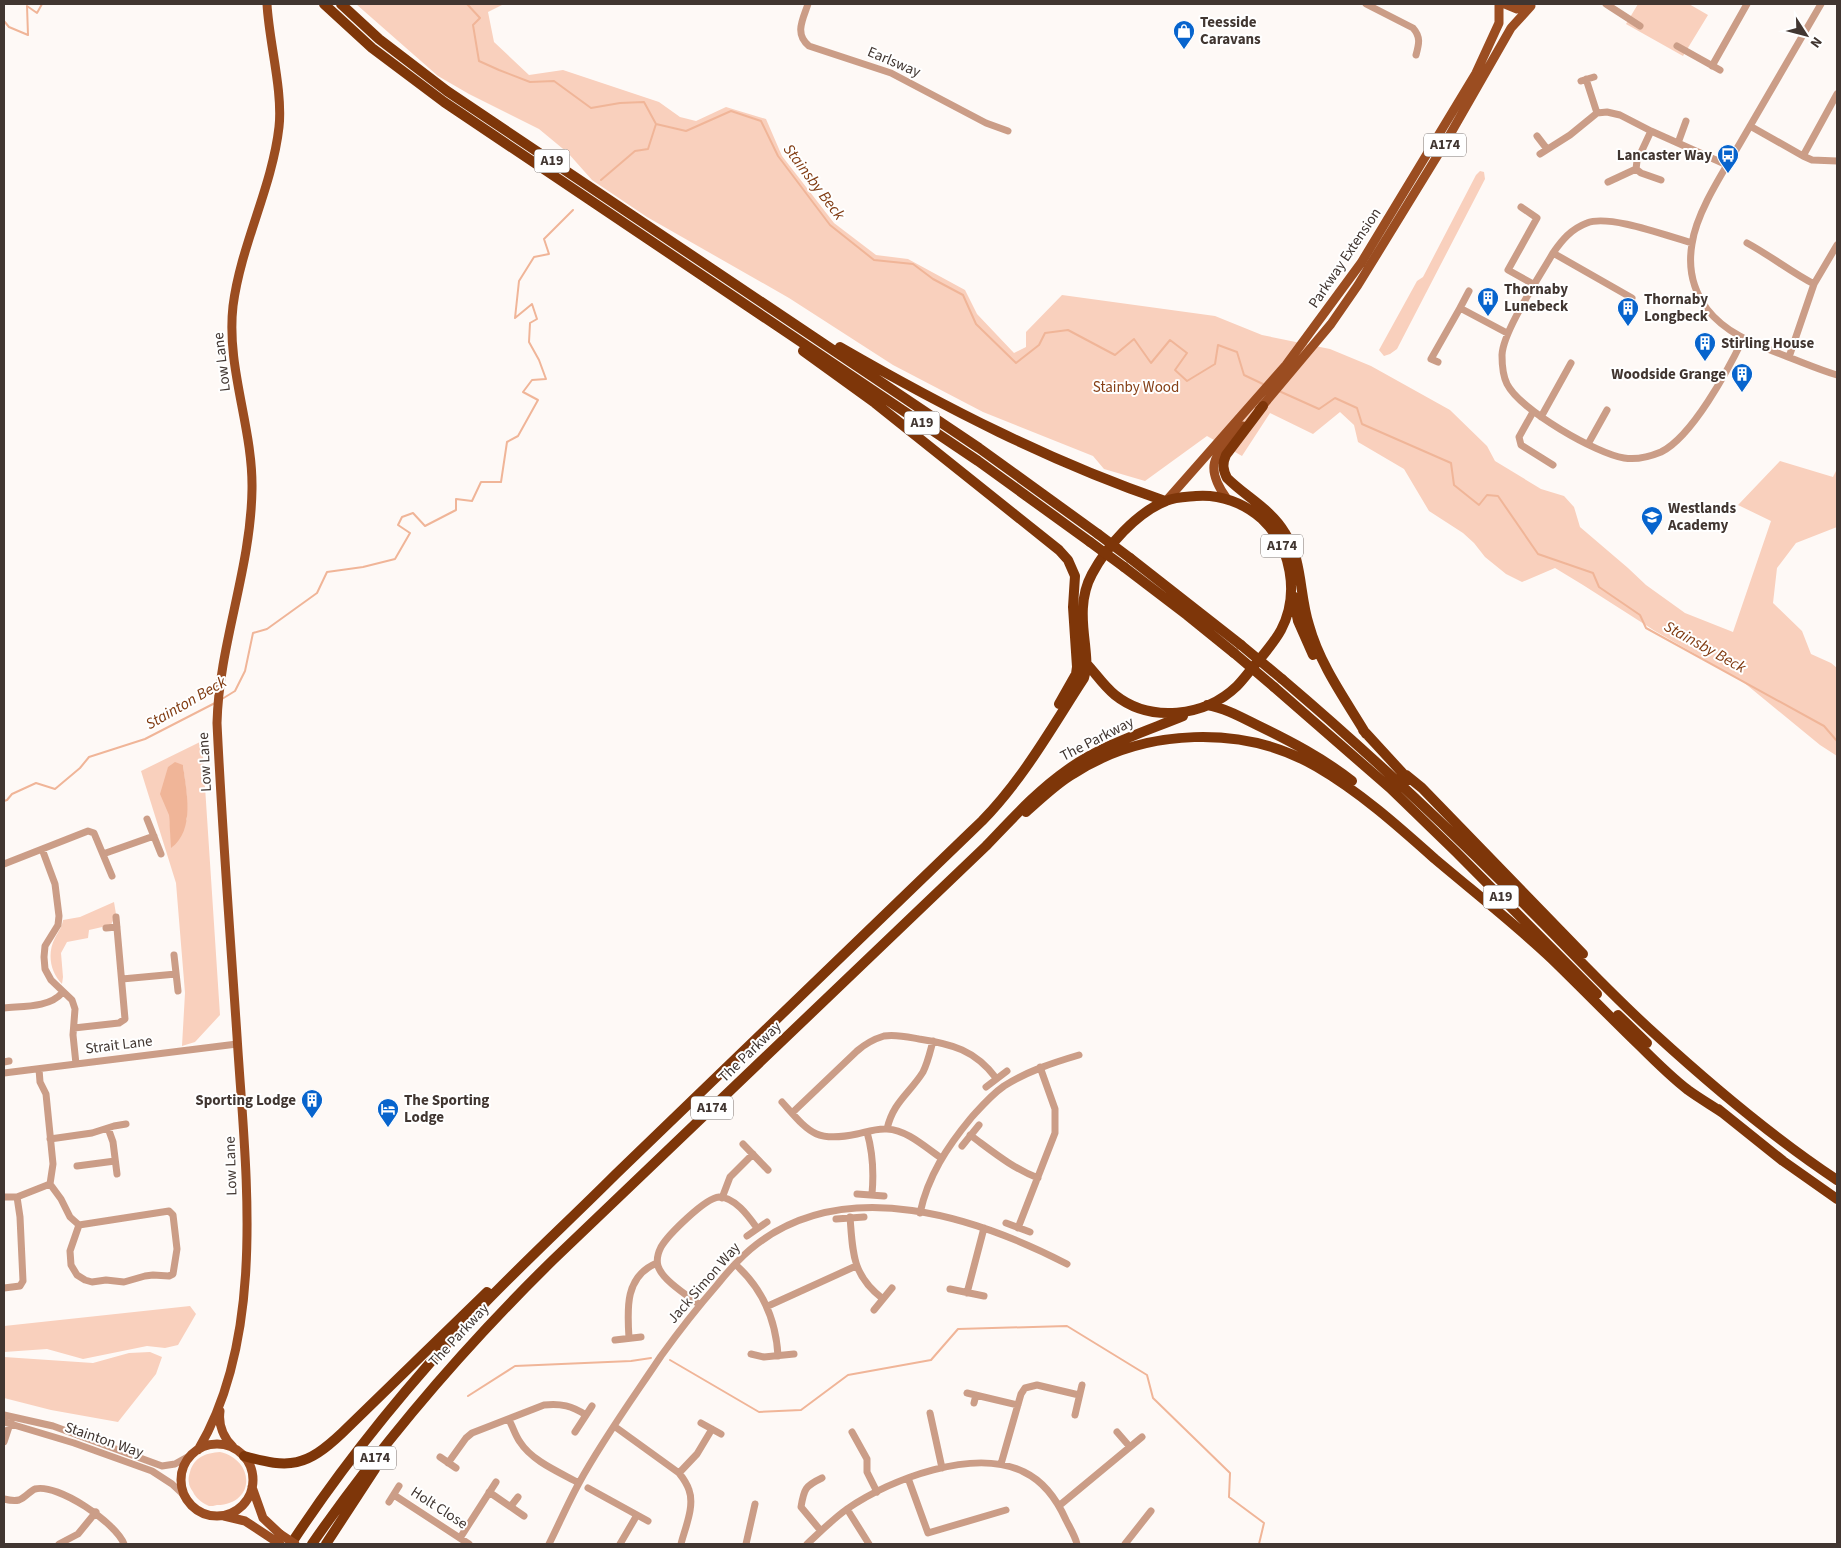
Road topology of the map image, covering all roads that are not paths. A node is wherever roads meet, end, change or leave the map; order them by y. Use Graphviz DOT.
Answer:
graph roads {
  1 [pos="267,4"];
  2 [pos="324,4"];
  3 [pos="340,4"];
  4 [pos="808,4"];
  5 [pos="1366,4"];
  6 [pos="1499,4"];
  7 [pos="1504,4"];
  8 [pos="1605,4"];
  9 [pos="1746,4"];
  10 [pos="1820,4"];
  11 [pos="1532,5"];
  12 [pos="1640,26"];
  13 [pos="1677,46"];
  14 [pos="1416,55"];
  15 [pos="1712,66"];
  16 [pos="1720,70"];
  17 [pos="1587,79"];
  18 [pos="1837,94"];
  19 [pos="1598,113"];
  20 [pos="1686,121"];
  21 [pos="1750,126"];
  22 [pos="1008,131"];
  23 [pos="1651,131"];
  24 [pos="1537,136"];
  25 [pos="1678,144"];
  26 [pos="1547,149"];
  27 [pos="1540,154"];
  28 [pos="1803,156"];
  29 [pos="1837,161"];
  30 [pos="1728,165"];
  31 [pos="1636,169"];
  32 [pos="1661,179"];
  33 [pos="1608,182"];
  34 [pos="1521,207"];
  35 [pos="1692,243"];
  36 [pos="1748,243"];
  37 [pos="1837,245"];
  38 [pos="1553,253"];
  39 [pos="1535,284"];
  40 [pos="1814,284"];
  41 [pos="1469,291"];
  42 [pos="1632,298"];
  43 [pos="750,308"];
  44 [pos="1460,308"];
  45 [pos="772,309"];
  46 [pos="1507,334"];
  47 [pos="1743,339"];
  48 [pos="1789,357"];
  49 [pos="1438,362"];
  50 [pos="1571,363"];
  51 [pos="1290,367"];
  52 [pos="1837,376"];
  53 [pos="1261,402"];
  54 [pos="1607,410"];
  55 [pos="1533,412"];
  56 [pos="1541,417"];
  57 [pos="1588,444"];
  58 [pos="1553,465"];
  59 [pos="1227,499"];
  60 [pos="1166,501"];
  61 [pos="1127,563"];
  62 [pos="1291,588"];
  63 [pos="1076,646"];
  64 [pos="1238,649"];
  65 [pos="1087,662"];
  66 [pos="1203,707"];
  67 [pos="1366,734"];
  68 [pos="1406,776"];
  69 [pos="1012,788"];
  70 [pos="147,820"];
  71 [pos="154,836"];
  72 [pos="1420,845"];
  73 [pos="986,846"];
  74 [pos="42,849"];
  75 [pos="103,854"];
  76 [pos="161,854"];
  77 [pos="1474,854"];
  78 [pos="4,864"];
  79 [pos="112,876"];
  80 [pos="116,917"];
  81 [pos="117,927"];
  82 [pos="106,928"];
  83 [pos="174,955"];
  84 [pos="176,974"];
  85 [pos="122,979"];
  86 [pos="178,992"];
  87 [pos="62,993"];
  88 [pos="4,1008"];
  89 [pos="74,1028"];
  90 [pos="932,1041"];
  91 [pos="237,1044"];
  92 [pos="1079,1055"];
  93 [pos="1688,1063"];
  94 [pos="76,1064"];
  95 [pos="1040,1067"];
  96 [pos="39,1069"];
  97 [pos="1007,1071"];
  98 [pos="4,1073"];
  99 [pos="996,1078"];
  100 [pos="986,1087"];
  101 [pos="782,1102"];
  102 [pos="792,1113"];
  103 [pos="1723,1113"];
  104 [pos="126,1124"];
  105 [pos="979,1125"];
  106 [pos="108,1128"];
  107 [pos="887,1128"];
  108 [pos="867,1132"];
  109 [pos="970,1135"];
  110 [pos="50,1139"];
  111 [pos="743,1144"];
  112 [pos="962,1146"];
  113 [pos="753,1154"];
  114 [pos="941,1158"];
  115 [pos="115,1161"];
  116 [pos="77,1166"];
  117 [pos="768,1170"];
  118 [pos="117,1174"];
  119 [pos="1038,1178"];
  120 [pos="1837,1180"];
  121 [pos="50,1184"];
  122 [pos="857,1194"];
  123 [pos="872,1194"];
  124 [pos="884,1196"];
  125 [pos="4,1197"];
  126 [pos="16,1197"];
  127 [pos="722,1198"];
  128 [pos="1837,1199"];
  129 [pos="584,1206"];
  130 [pos="920,1212"];
  131 [pos="864,1217"];
  132 [pos="850,1218"];
  133 [pos="836,1219"];
  134 [pos="768,1222"];
  135 [pos="1006,1223"];
  136 [pos="79,1225"];
  137 [pos="757,1228"];
  138 [pos="984,1228"];
  139 [pos="1018,1228"];
  140 [pos="1030,1232"];
  141 [pos="748,1236"];
  142 [pos="657,1263"];
  143 [pos="735,1264"];
  144 [pos="1067,1264"];
  145 [pos="856,1266"];
  146 [pos="4,1288"];
  147 [pos="892,1288"];
  148 [pos="950,1289"];
  149 [pos="967,1293"];
  150 [pos="984,1296"];
  151 [pos="883,1299"];
  152 [pos="700,1305"];
  153 [pos="768,1306"];
  154 [pos="874,1310"];
  155 [pos="641,1337"];
  156 [pos="629,1338"];
  157 [pos="615,1340"];
  158 [pos="751,1354"];
  159 [pos="794,1354"];
  160 [pos="778,1356"];
  161 [pos="442,1375"];
  162 [pos="1082,1385"];
  163 [pos="967,1393"];
  164 [pos="1079,1395"];
  165 [pos="1018,1405"];
  166 [pos="220,1406"];
  167 [pos="592,1406"];
  168 [pos="930,1413"];
  169 [pos="4,1414"];
  170 [pos="586,1415"];
  171 [pos="12,1416"];
  172 [pos="1075,1416"];
  173 [pos="509,1420"];
  174 [pos="701,1422"];
  175 [pos="7,1423"];
  176 [pos="614,1426"];
  177 [pos="712,1429"];
  178 [pos="575,1432"];
  179 [pos="852,1432"];
  180 [pos="1117,1432"];
  181 [pos="721,1434"];
  182 [pos="1142,1437"];
  183 [pos="4,1442"];
  184 [pos="1130,1447"];
  185 [pos="195,1453"];
  186 [pos="240,1453"];
  187 [pos="440,1457"];
  188 [pos="448,1463"];
  189 [pos="1001,1464"];
  190 [pos="456,1468"];
  191 [pos="942,1468"];
  192 [pos="679,1473"];
  193 [pos="822,1478"];
  194 [pos="908,1478"];
  195 [pos="496,1482"];
  196 [pos="579,1483"];
  197 [pos="399,1486"];
  198 [pos="252,1487"];
  199 [pos="588,1488"];
  200 [pos="489,1492"];
  201 [pos="877,1492"];
  202 [pos="394,1494"];
  203 [pos="518,1497"];
  204 [pos="187,1498"];
  205 [pos="4,1499"];
  206 [pos="389,1502"];
  207 [pos="755,1504"];
  208 [pos="1060,1505"];
  209 [pos="511,1506"];
  210 [pos="847,1509"];
  211 [pos="1006,1510"];
  212 [pos="1151,1511"];
  213 [pos="96,1512"];
  214 [pos="637,1515"];
  215 [pos="218,1516"];
  216 [pos="524,1516"];
  217 [pos="648,1521"];
  218 [pos="821,1530"];
  219 [pos="460,1538"];
  220 [pos="278,1540"];
  221 [pos="59,1544"];
  222 [pos="124,1544"];
  223 [pos="293,1544"];
  224 [pos="312,1544"];
  225 [pos="326,1544"];
  226 [pos="469,1544"];
  227 [pos="549,1544"];
  228 [pos="620,1544"];
  229 [pos="681,1544"];
  230 [pos="746,1544"];
  231 [pos="807,1544"];
  232 [pos="870,1544"];
  233 [pos="1077,1544"];
  234 [pos="1125,1544"];
  1 -- 91 [label="main road, Low Lane"];
  2 -- 43 [label="highway, A19"];
  3 -- 45 [label="highway, A19"];
  4 -- 22 [label="street, Earlsway"];
  5 -- 14 [label="street"];
  6 -- 51 [label="main road, Parkway Extension / A174"];
  7 -- 11 [label="main road, A174"];
  8 -- 12 [label="street"];
  9 -- 15 [label="street"];
  10 -- 21 [label="street"];
  11 -- 51 [label="main road, Parkway Extension / A174"];
  13 -- 15 [label="street"];
  15 -- 16 [label="street"];
  17 -- 19 [label="street"];
  18 -- 28 [label="street"];
  19 -- 23 [label="street"];
  19 -- 26 [label="street"];
  20 -- 25 [label="street"];
  21 -- 28 [label="street"];
  21 -- 30 [label="street"];
  23 -- 25 [label="street"];
  23 -- 31 [label="street"];
  24 -- 26 [label="street"];
  25 -- 30 [label="street"];
  26 -- 27 [label="street"];
  28 -- 29 [label="street"];
  30 -- 35 [label="street"];
  31 -- 32 [label="street"];
  31 -- 33 [label="street"];
  34 -- 39 [label="street"];
  35 -- 38 [label="street"];
  35 -- 47 [label="street"];
  36 -- 40 [label="street"];
  37 -- 40 [label="street"];
  38 -- 39 [label="street"];
  38 -- 42 [label="street"];
  39 -- 46 [label="street"];
  40 -- 48 [label="street"];
  41 -- 44 [label="street"];
  43 -- 61 [label="highway, A19, bridge"];
  43 -- 63 [label="highway"];
  44 -- 46 [label="street"];
  44 -- 49 [label="street"];
  45 -- 60 [label="highway"];
  45 -- 61 [label="highway, A19, bridge"];
  46 -- 55 [label="street"];
  47 -- 48 [label="street"];
  47 -- 57 [label="street"];
  48 -- 52 [label="street"];
  50 -- 56 [label="street"];
  51 -- 53 [label="main road, Parkway Extension / A174"];
  53 -- 59 [label="main road, Parkway Extension / A174"];
  53 -- 60 [label="main road, Parkway Extension / A174"];
  53 -- 67 [label="highway"];
  54 -- 57 [label="street"];
  55 -- 56 [label="street"];
  55 -- 58 [label="street"];
  56 -- 57 [label="street"];
  59 -- 60 [label="highway, A174"];
  59 -- 62 [label="highway, A174"];
  60 -- 65 [label="highway, A174"];
  61 -- 64 [label="highway, A19"];
  62 -- 66 [label="highway, A174"];
  62 -- 67 [label="highway"];
  63 -- 65 [label="highway"];
  63 -- 69 [label="highway"];
  64 -- 77 [label="highway, A19, bridge"];
  64 -- 103 [label="highway, A19, bridge"];
  65 -- 66 [label="highway, A174"];
  65 -- 69 [label="highway, The Parkway / A174"];
  66 -- 72 [label="highway"];
  66 -- 73 [label="highway, The Parkway / A174"];
  67 -- 68 [label="highway"];
  68 -- 77 [label="highway"];
  68 -- 93 [label="highway"];
  69 -- 129 [label="highway, The Parkway / A174"];
  70 -- 71 [label="street"];
  71 -- 75 [label="street"];
  71 -- 76 [label="street"];
  72 -- 73 [label="highway"];
  72 -- 103 [label="highway"];
  73 -- 161 [label="highway, The Parkway / A174"];
  74 -- 75 [label="street"];
  74 -- 78 [label="street"];
  74 -- 87 [label="street"];
  75 -- 79 [label="street"];
  77 -- 93 [label="highway, A19"];
  80 -- 81 [label="street"];
  81 -- 82 [label="street"];
  81 -- 85 [label="street"];
  83 -- 84 [label="street"];
  84 -- 85 [label="street"];
  84 -- 86 [label="street"];
  85 -- 89 [label="street"];
  87 -- 88 [label="street"];
  87 -- 89 [label="street"];
  89 -- 94 [label="street"];
  90 -- 99 [label="street"];
  90 -- 102 [label="street"];
  90 -- 107 [label="street"];
  91 -- 94 [label="street, Strait Lane"];
  91 -- 166 [label="main road, Low Lane"];
  92 -- 95 [label="street"];
  93 -- 120 [label="highway, A19"];
  94 -- 96 [label="street, Strait Lane"];
  95 -- 114 [label="street"];
  95 -- 119 [label="street"];
  96 -- 98 [label="street, Strait Lane"];
  96 -- 110 [label="street"];
  97 -- 99 [label="street"];
  99 -- 100 [label="street"];
  101 -- 102 [label="street"];
  102 -- 108 [label="street"];
  103 -- 128 [label="highway, A19"];
  104 -- 106 [label="street"];
  105 -- 109 [label="street"];
  106 -- 110 [label="street"];
  106 -- 115 [label="street"];
  107 -- 108 [label="street"];
  107 -- 114 [label="street"];
  108 -- 123 [label="street"];
  109 -- 112 [label="street"];
  109 -- 119 [label="street"];
  110 -- 121 [label="street"];
  111 -- 113 [label="street"];
  113 -- 117 [label="street"];
  113 -- 127 [label="street"];
  114 -- 130 [label="street"];
  115 -- 116 [label="street"];
  115 -- 118 [label="street"];
  119 -- 139 [label="street"];
  121 -- 126 [label="street"];
  121 -- 136 [label="street"];
  122 -- 123 [label="street"];
  123 -- 124 [label="street"];
  125 -- 126 [label="street"];
  126 -- 146 [label="street"];
  127 -- 137 [label="street"];
  127 -- 142 [label="street"];
  129 -- 186 [label="highway"];
  129 -- 223 [label="highway, The Parkway / A174"];
  130 -- 138 [label="street, Jack Simon Way"];
  130 -- 143 [label="street, Jack Simon Way"];
  131 -- 132 [label="street"];
  132 -- 133 [label="street"];
  132 -- 145 [label="street"];
  134 -- 137 [label="street"];
  135 -- 139 [label="street"];
  136 -- 136 [label="street"];
  137 -- 141 [label="street"];
  138 -- 144 [label="street, Jack Simon Way"];
  138 -- 149 [label="street"];
  139 -- 140 [label="street"];
  142 -- 152 [label="street"];
  142 -- 156 [label="street"];
  143 -- 152 [label="street, Jack Simon Way"];
  143 -- 153 [label="street"];
  145 -- 151 [label="street"];
  145 -- 153 [label="street"];
  147 -- 151 [label="street"];
  148 -- 149 [label="street"];
  149 -- 150 [label="street"];
  151 -- 154 [label="street"];
  152 -- 176 [label="street, Jack Simon Way"];
  153 -- 160 [label="street"];
  155 -- 156 [label="street"];
  156 -- 157 [label="street"];
  158 -- 160 [label="street"];
  159 -- 160 [label="street"];
  161 -- 224 [label="highway, The Parkway / A174"];
  161 -- 225 [label="highway"];
  162 -- 164 [label="street"];
  163 -- 165 [label="street"];
  164 -- 165 [label="street"];
  164 -- 172 [label="street"];
  165 -- 189 [label="street"];
  166 -- 185 [label="main road, Low Lane"];
  166 -- 186 [label="main road, Low Lane"];
  167 -- 170 [label="street"];
  168 -- 191 [label="street"];
  169 -- 171 [label="street, Stainton Way"];
  170 -- 173 [label="street"];
  170 -- 178 [label="street"];
  171 -- 175 [label="street"];
  171 -- 185 [label="street, Stainton Way"];
  173 -- 188 [label="street"];
  173 -- 196 [label="street"];
  174 -- 177 [label="street"];
  175 -- 183 [label="street"];
  175 -- 204 [label="street, Stainton Way"];
  176 -- 192 [label="street"];
  176 -- 196 [label="street, Jack Simon Way"];
  177 -- 181 [label="street"];
  177 -- 192 [label="street"];
  179 -- 201 [label="street"];
  180 -- 184 [label="street"];
  182 -- 184 [label="street"];
  184 -- 208 [label="street"];
  185 -- 186 [label="main road"];
  185 -- 204 [label="main road"];
  186 -- 198 [label="main road"];
  187 -- 188 [label="street"];
  188 -- 190 [label="street"];
  189 -- 191 [label="street"];
  189 -- 208 [label="street"];
  191 -- 194 [label="street"];
  192 -- 229 [label="street"];
  193 -- 218 [label="street"];
  194 -- 201 [label="street"];
  194 -- 211 [label="street"];
  195 -- 200 [label="street"];
  196 -- 227 [label="street, Jack Simon Way"];
  197 -- 202 [label="street, Holt Close"];
  198 -- 215 [label="main road"];
  198 -- 220 [label="main road"];
  199 -- 214 [label="street"];
  200 -- 209 [label="street"];
  200 -- 219 [label="street"];
  201 -- 210 [label="street"];
  202 -- 206 [label="street, Holt Close"];
  202 -- 219 [label="street, Holt Close"];
  203 -- 209 [label="street"];
  204 -- 215 [label="main road"];
  205 -- 213 [label="street"];
  207 -- 230 [label="street"];
  208 -- 233 [label="street"];
  209 -- 216 [label="street"];
  210 -- 218 [label="street"];
  210 -- 232 [label="street"];
  212 -- 234 [label="street"];
  213 -- 221 [label="street"];
  213 -- 222 [label="street"];
  214 -- 217 [label="street"];
  214 -- 228 [label="street"];
  215 -- 220 [label="main road"];
  218 -- 231 [label="street"];
  219 -- 226 [label="street, Holt Close"];
  220 -- 223 [label="main road, bridge"];
}
